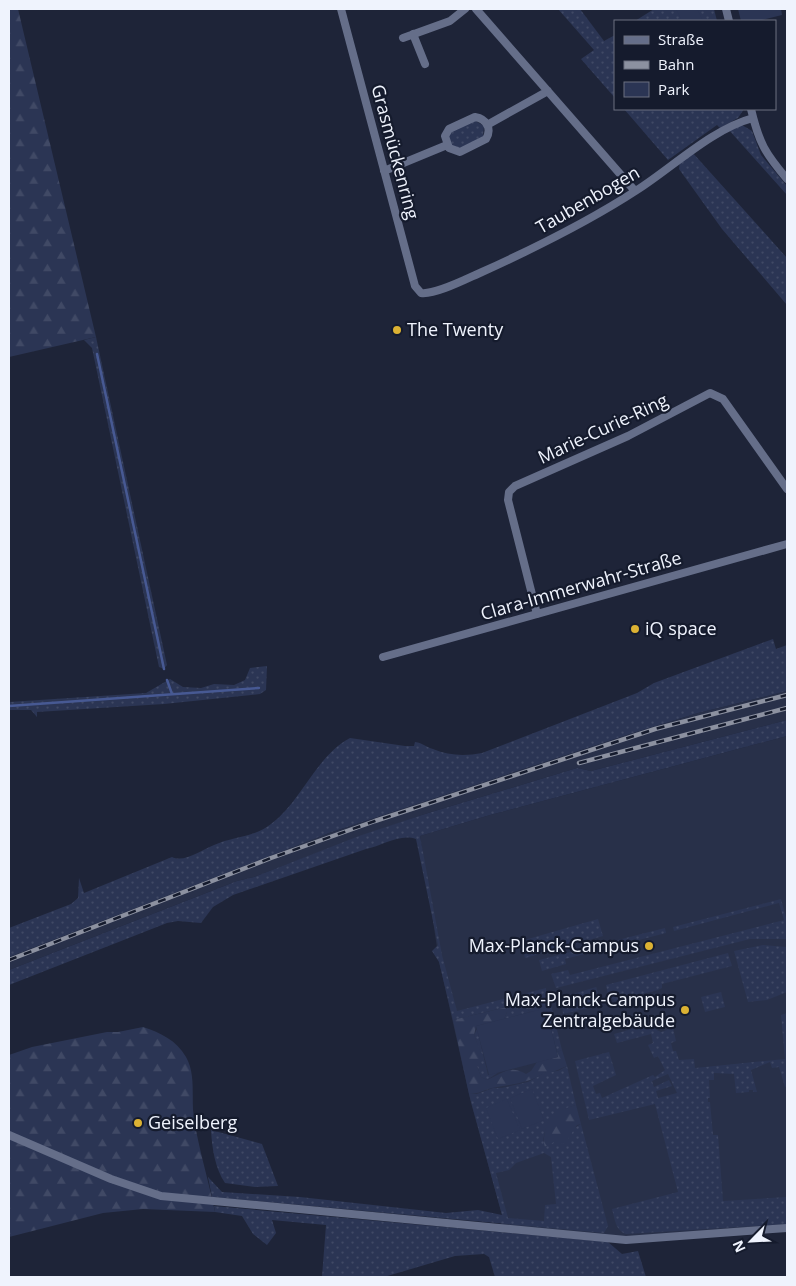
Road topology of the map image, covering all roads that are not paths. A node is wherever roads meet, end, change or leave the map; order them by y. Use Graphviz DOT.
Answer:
graph roads {
  1 [pos="341,9"];
  2 [pos="465,9"];
  3 [pos="476,9"];
  4 [pos="413,34"];
  5 [pos="403,38"];
  6 [pos="425,64"];
  7 [pos="548,91"];
  8 [pos="751,110"];
  9 [pos="753,118"];
  10 [pos="488,125"];
  11 [pos="447,146"];
  12 [pos="384,171"];
  13 [pos="787,179"];
  14 [pos="635,191"];
  15 [pos="429,293"];
  16 [pos="787,489"];
  17 [pos="787,544"];
  18 [pos="537,614"];
  19 [pos="383,657"];
  20 [pos="9,1135"];
  21 [pos="787,1228"];
  1 -- 12 [label="street, Grasmückenring"];
  2 -- 4 [label="street"];
  3 -- 7 [label="street"];
  4 -- 5 [label="street"];
  4 -- 6 [label="street"];
  7 -- 10 [label="street"];
  7 -- 14 [label="street"];
  8 -- 9 [label="street"];
  9 -- 13 [label="street"];
  9 -- 14 [label="street, Taubenbogen"];
  10 -- 11 [label="street"];
  10 -- 11 [label="street"];
  11 -- 12 [label="street"];
  12 -- 15 [label="street, Grasmückenring"];
  14 -- 15 [label="street, Taubenbogen"];
  16 -- 18 [label="street, Marie-Curie-Ring"];
  17 -- 18 [label="street, Clara-Immerwahr-Straße"];
  18 -- 19 [label="street, Clara-Immerwahr-Straße"];
  20 -- 21 [label="street"];
}
